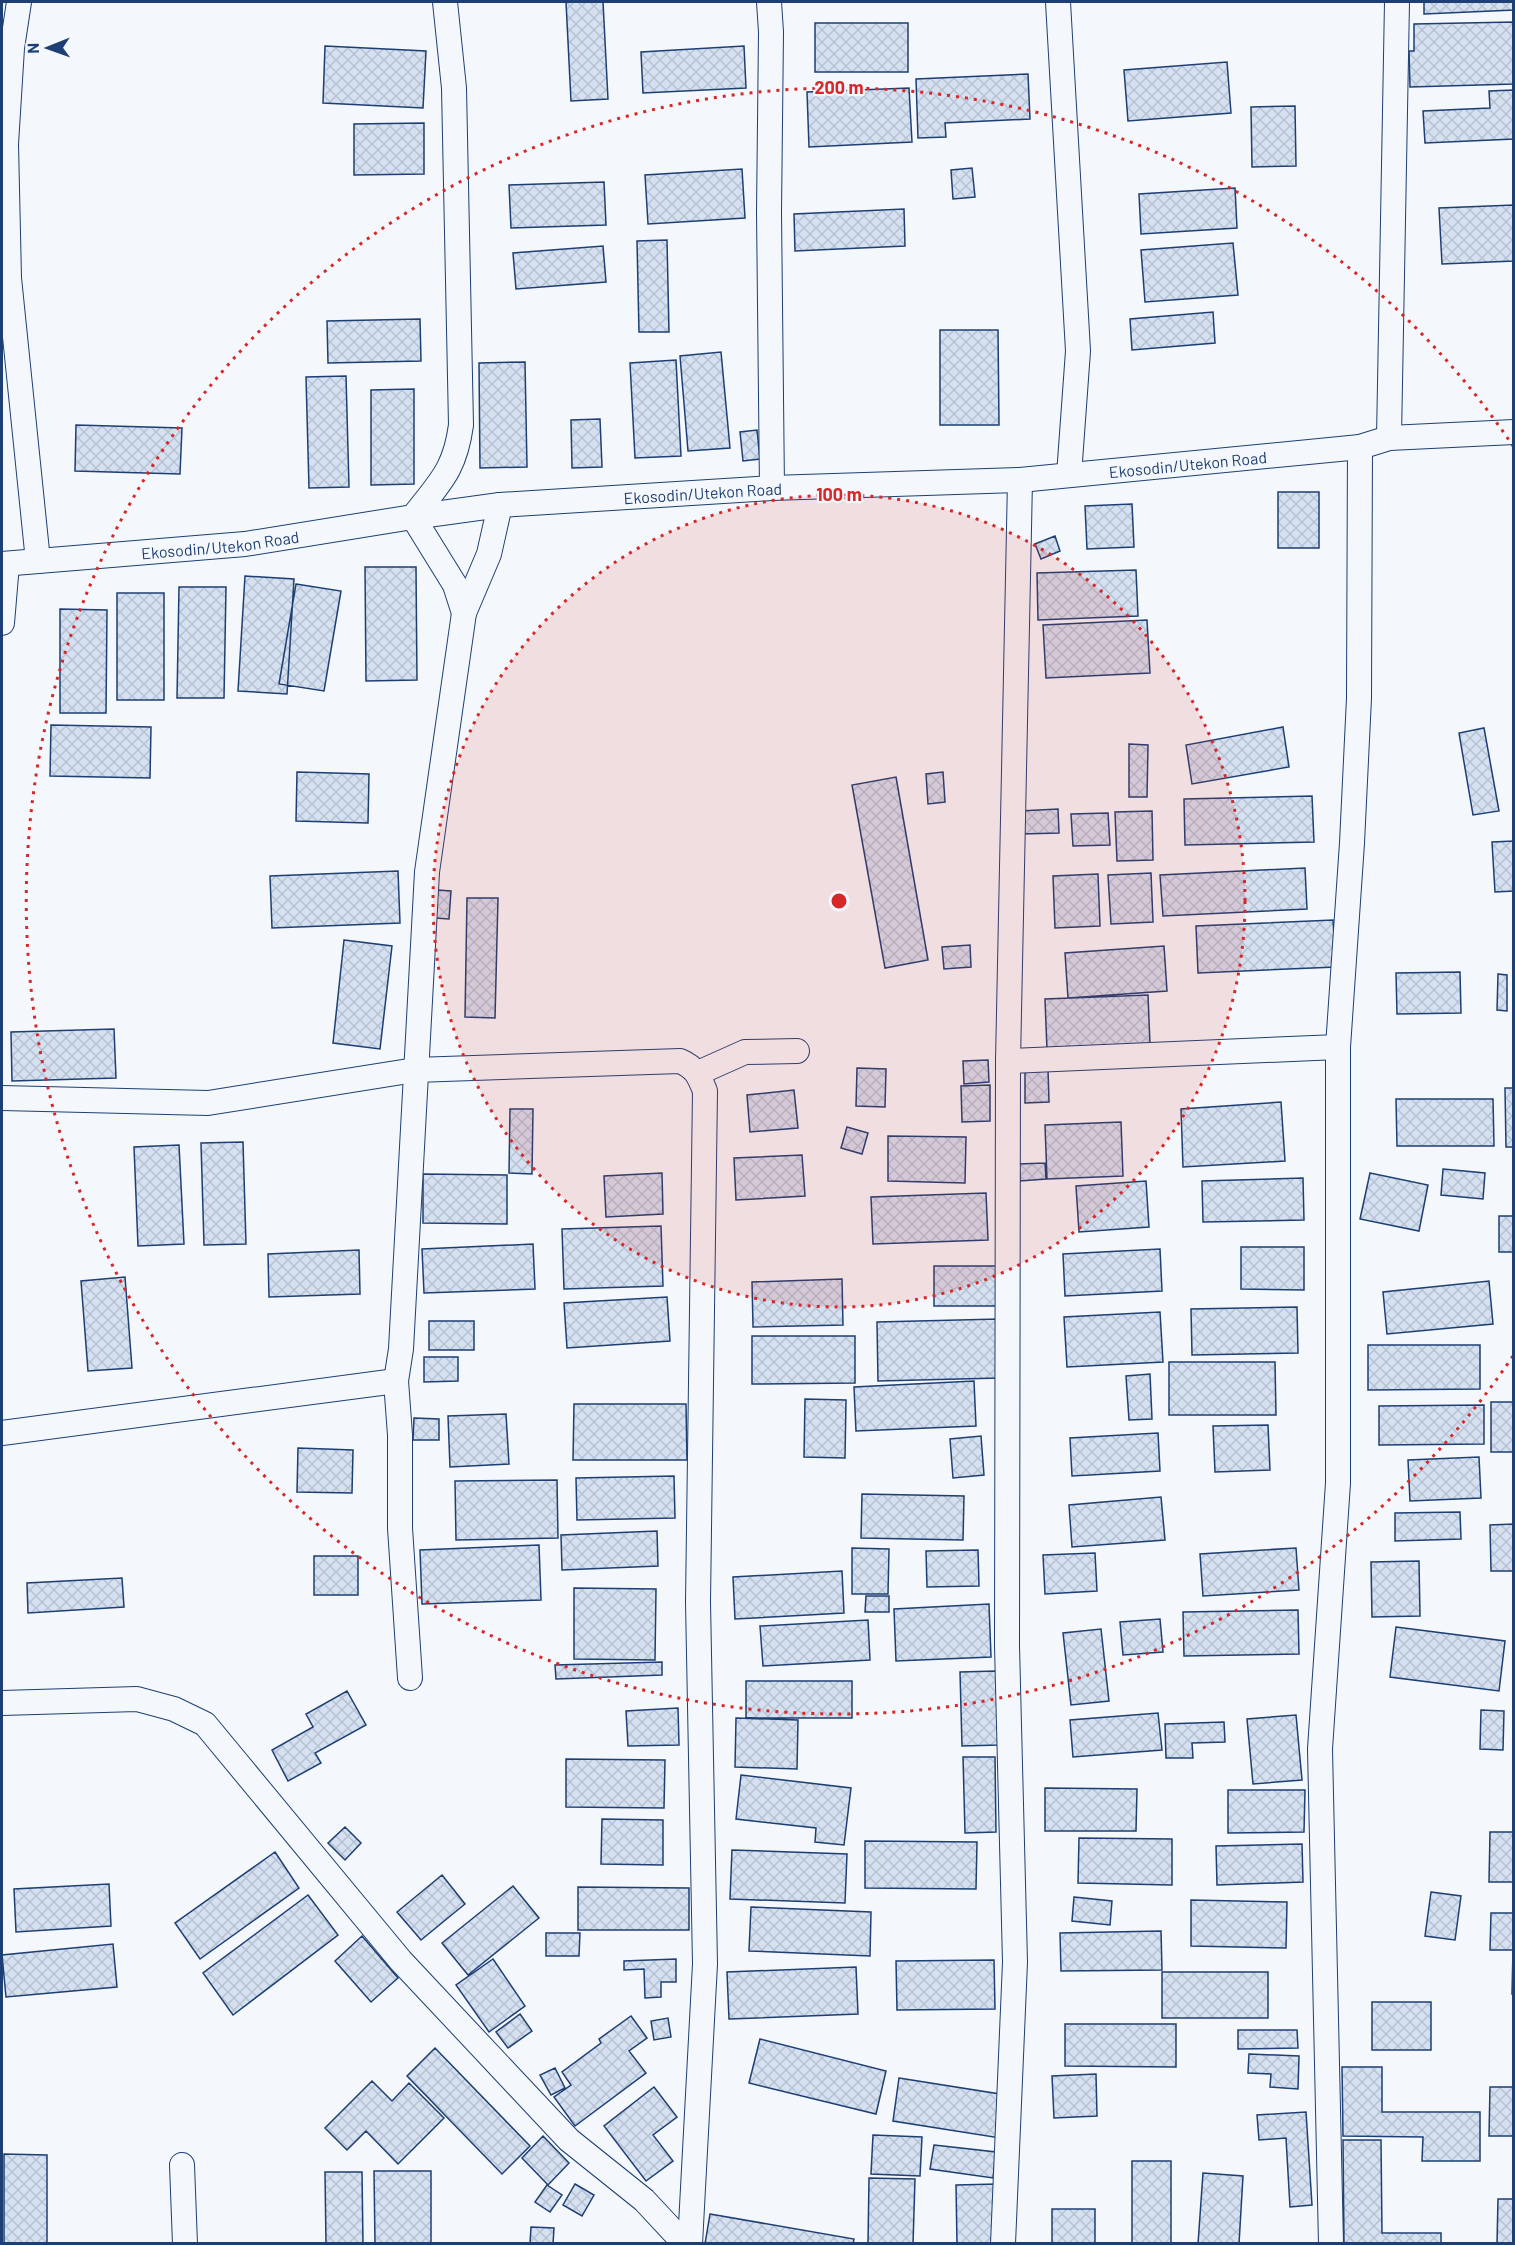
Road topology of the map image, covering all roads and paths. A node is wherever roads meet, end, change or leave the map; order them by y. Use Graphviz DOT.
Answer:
graph roads {
  1 [pos="19,2"];
  2 [pos="445,2"];
  3 [pos="769,2"];
  4 [pos="1058,2"];
  5 [pos="1397,2"];
  6 [pos="5,277"];
  7 [pos="1514,432"];
  8 [pos="1389,438"];
  9 [pos="1360,447"];
  10 [pos="1068,475"];
  11 [pos="1020,480"];
  12 [pos="772,488"];
  13 [pos="500,505"];
  14 [pos="412,517"];
  15 [pos="38,561"];
  16 [pos="4,564"];
  17 [pos="464,613"];
  18 [pos="2,623"];
  19 [pos="1338,1047"];
  20 [pos="797,1052"];
  21 [pos="1008,1061"];
  22 [pos="415,1070"];
  23 [pos="698,1073"];
  24 [pos="2,1098"];
  25 [pos="396,1381"];
  26 [pos="2,1433"];
  27 [pos="410,1678"];
  28 [pos="2,1703"];
  29 [pos="182,2165"];
  30 [pos="185,2244"];
  31 [pos="685,2244"];
  32 [pos="690,2244"];
  33 [pos="1003,2244"];
  34 [pos="1331,2244"];
  1 -- 6 [label="street"];
  2 -- 14 [label="street"];
  3 -- 12 [label="street"];
  4 -- 10 [label="street"];
  5 -- 8 [label="street"];
  6 -- 15 [label="street"];
  7 -- 8 [label="street, Ekosodin/Utekon Road"];
  8 -- 9 [label="street, Ekosodin/Utekon Road"];
  9 -- 10 [label="street, Ekosodin/Utekon Road"];
  9 -- 19 [label="street"];
  10 -- 11 [label="street, Ekosodin/Utekon Road"];
  11 -- 12 [label="street, Ekosodin/Utekon Road"];
  11 -- 21 [label="street"];
  12 -- 13 [label="street, Ekosodin/Utekon Road"];
  13 -- 14 [label="street, Ekosodin/Utekon Road"];
  13 -- 17 [label="street"];
  14 -- 15 [label="street, Ekosodin/Utekon Road"];
  14 -- 17 [label="street"];
  15 -- 16 [label="street, Ekosodin/Utekon Road"];
  16 -- 18 [label="street"];
  17 -- 22 [label="street"];
  19 -- 21 [label="street"];
  19 -- 34 [label="street"];
  20 -- 23 [label="street"];
  21 -- 33 [label="street"];
  22 -- 23 [label="street"];
  22 -- 24 [label="street"];
  22 -- 25 [label="street"];
  23 -- 32 [label="street"];
  25 -- 26 [label="street"];
  25 -- 27 [label="street"];
  28 -- 31 [label="street"];
  29 -- 30 [label="street"];
}
